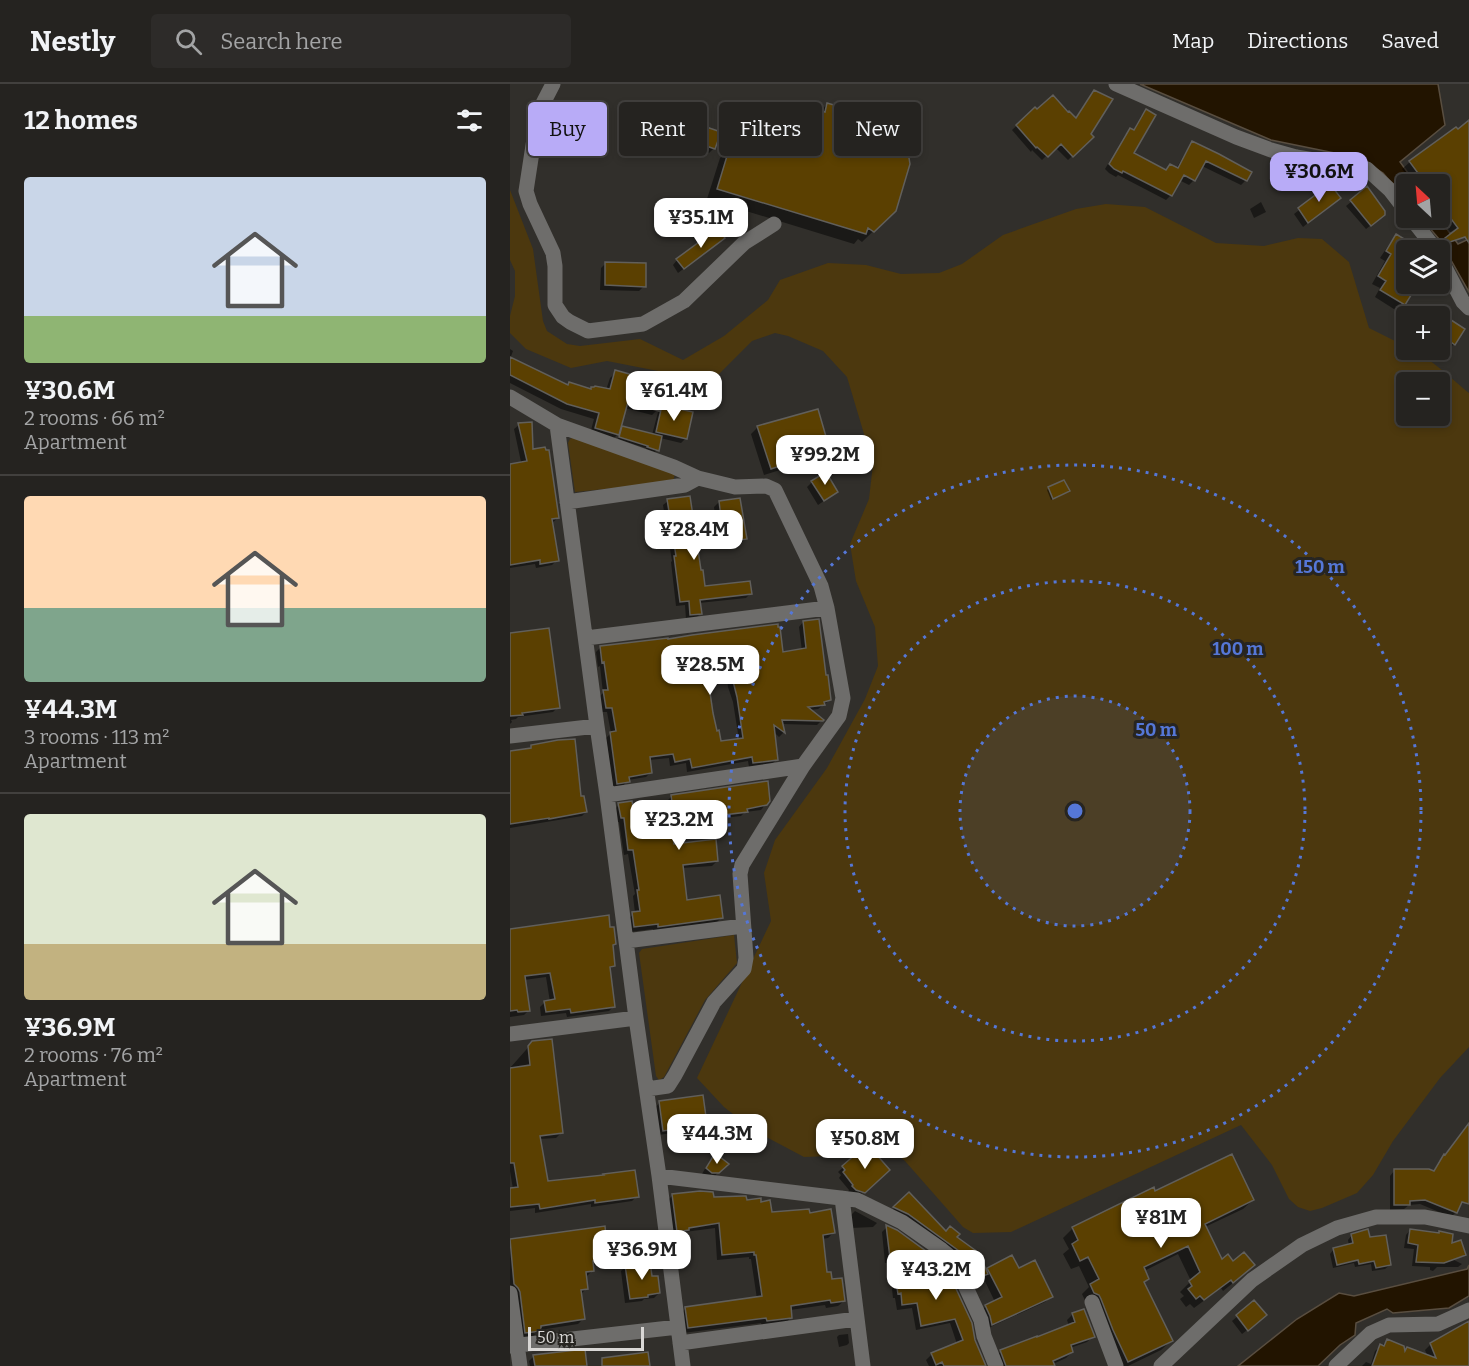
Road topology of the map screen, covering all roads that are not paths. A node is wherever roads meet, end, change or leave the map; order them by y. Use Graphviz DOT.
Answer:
graph roads {
  1 [pos="553,84"];
  2 [pos="1116,84"];
  3 [pos="1396,198"];
  4 [pos="774,224"];
  5 [pos="1419,228"];
  6 [pos="1428,240"];
  7 [pos="1450,277"];
  8 [pos="1469,308"];
  9 [pos="510,397"];
  10 [pos="557,425"];
  11 [pos="698,478"];
  12 [pos="567,502"];
  13 [pos="826,608"];
  14 [pos="586,638"];
  15 [pos="597,726"];
  16 [pos="510,736"];
  17 [pos="803,766"];
  18 [pos="607,795"];
  19 [pos="743,926"];
  20 [pos="626,941"];
  21 [pos="636,1018"];
  22 [pos="510,1034"];
  23 [pos="647,1089"];
  24 [pos="659,1176"];
  25 [pos="842,1198"];
  26 [pos="1469,1226"];
  27 [pos="510,1293"];
  28 [pos="1092,1302"];
  29 [pos="1469,1310"];
  30 [pos="856,1319"];
  31 [pos="678,1327"];
  32 [pos="680,1343"];
  33 [pos="513,1346"];
  34 [pos="1338,1364"];
  35 [pos="520,1366"];
  36 [pos="683,1366"];
  37 [pos="863,1366"];
  38 [pos="996,1366"];
  39 [pos="1116,1366"];
  40 [pos="1161,1366"];
  1 -- 4 [label="street"];
  2 -- 3 [label="street"];
  5 -- 6 [label="street"];
  7 -- 8 [label="street"];
  9 -- 10 [label="street"];
  10 -- 11 [label="street"];
  10 -- 12 [label="street"];
  11 -- 12 [label="street"];
  11 -- 13 [label="street"];
  12 -- 14 [label="street"];
  13 -- 14 [label="street"];
  13 -- 17 [label="street"];
  14 -- 15 [label="street"];
  15 -- 16 [label="street"];
  15 -- 18 [label="street"];
  17 -- 18 [label="street"];
  17 -- 19 [label="street"];
  18 -- 20 [label="street"];
  19 -- 20 [label="street"];
  19 -- 23 [label="street"];
  20 -- 21 [label="street"];
  21 -- 22 [label="street"];
  21 -- 23 [label="street"];
  23 -- 24 [label="street"];
  24 -- 25 [label="street"];
  24 -- 31 [label="street"];
  25 -- 30 [label="street"];
  25 -- 38 [label="street"];
  26 -- 40 [label="street"];
  27 -- 33 [label="street"];
  28 -- 39 [label="street"];
  29 -- 34 [label="street"];
  30 -- 32 [label="street"];
  30 -- 37 [label="street"];
  31 -- 32 [label="street"];
  31 -- 33 [label="street"];
  32 -- 36 [label="street"];
  33 -- 35 [label="street"];
}
